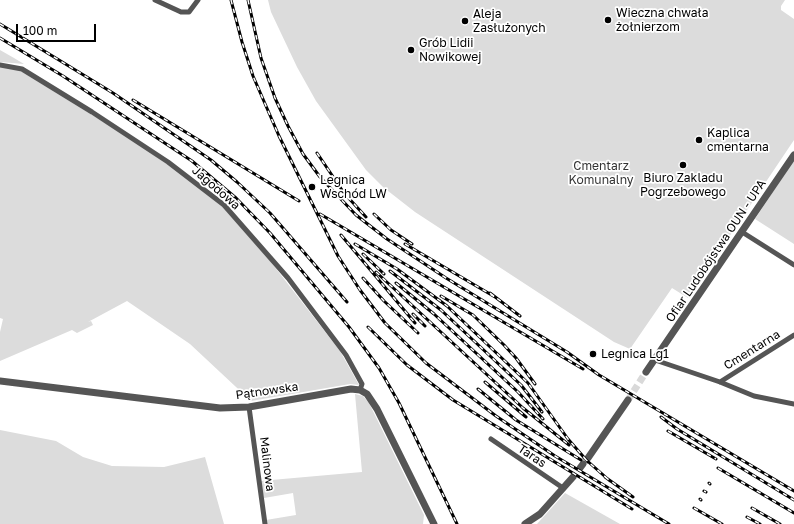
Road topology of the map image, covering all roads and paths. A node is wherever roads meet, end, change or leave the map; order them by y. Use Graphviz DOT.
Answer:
graph roads {
  1 [pos="155,0"];
  2 [pos="198,0"];
  3 [pos="0,65"];
  4 [pos="794,155"];
  5 [pos="742,232"];
  6 [pos="794,265"];
  7 [pos="794,335"];
  8 [pos="655,360"];
  9 [pos="646,372"];
  10 [pos="0,381"];
  11 [pos="720,382"];
  12 [pos="360,390"];
  13 [pos="628,400"];
  14 [pos="794,404"];
  15 [pos="249,407"];
  16 [pos="491,440"];
  17 [pos="588,458"];
  18 [pos="573,477"];
  19 [pos="563,488"];
  20 [pos="265,524"];
  21 [pos="434,524"];
  22 [pos="525,524"];
  1 -- 2 [label="street"];
  3 -- 12 [label="street, Jagodowa"];
  4 -- 5 [label="street, Ofiar Ludobójstwa OUN - UPA"];
  5 -- 6 [label="street"];
  5 -- 8 [label="street, Ofiar Ludobójstwa OUN - UPA"];
  7 -- 11 [label="street, Cmentarna"];
  8 -- 9 [label="street"];
  8 -- 11 [label="street"];
  10 -- 15 [label="street, Pątnowska"];
  11 -- 14 [label="street"];
  12 -- 15 [label="street, Pątnowska"];
  12 -- 21 [label="street"];
  13 -- 17 [label="street"];
  15 -- 20 [label="street, Malinowa"];
  16 -- 19 [label="street, Taras"];
  18 -- 19 [label="street"];
  19 -- 22 [label="street"];
}
